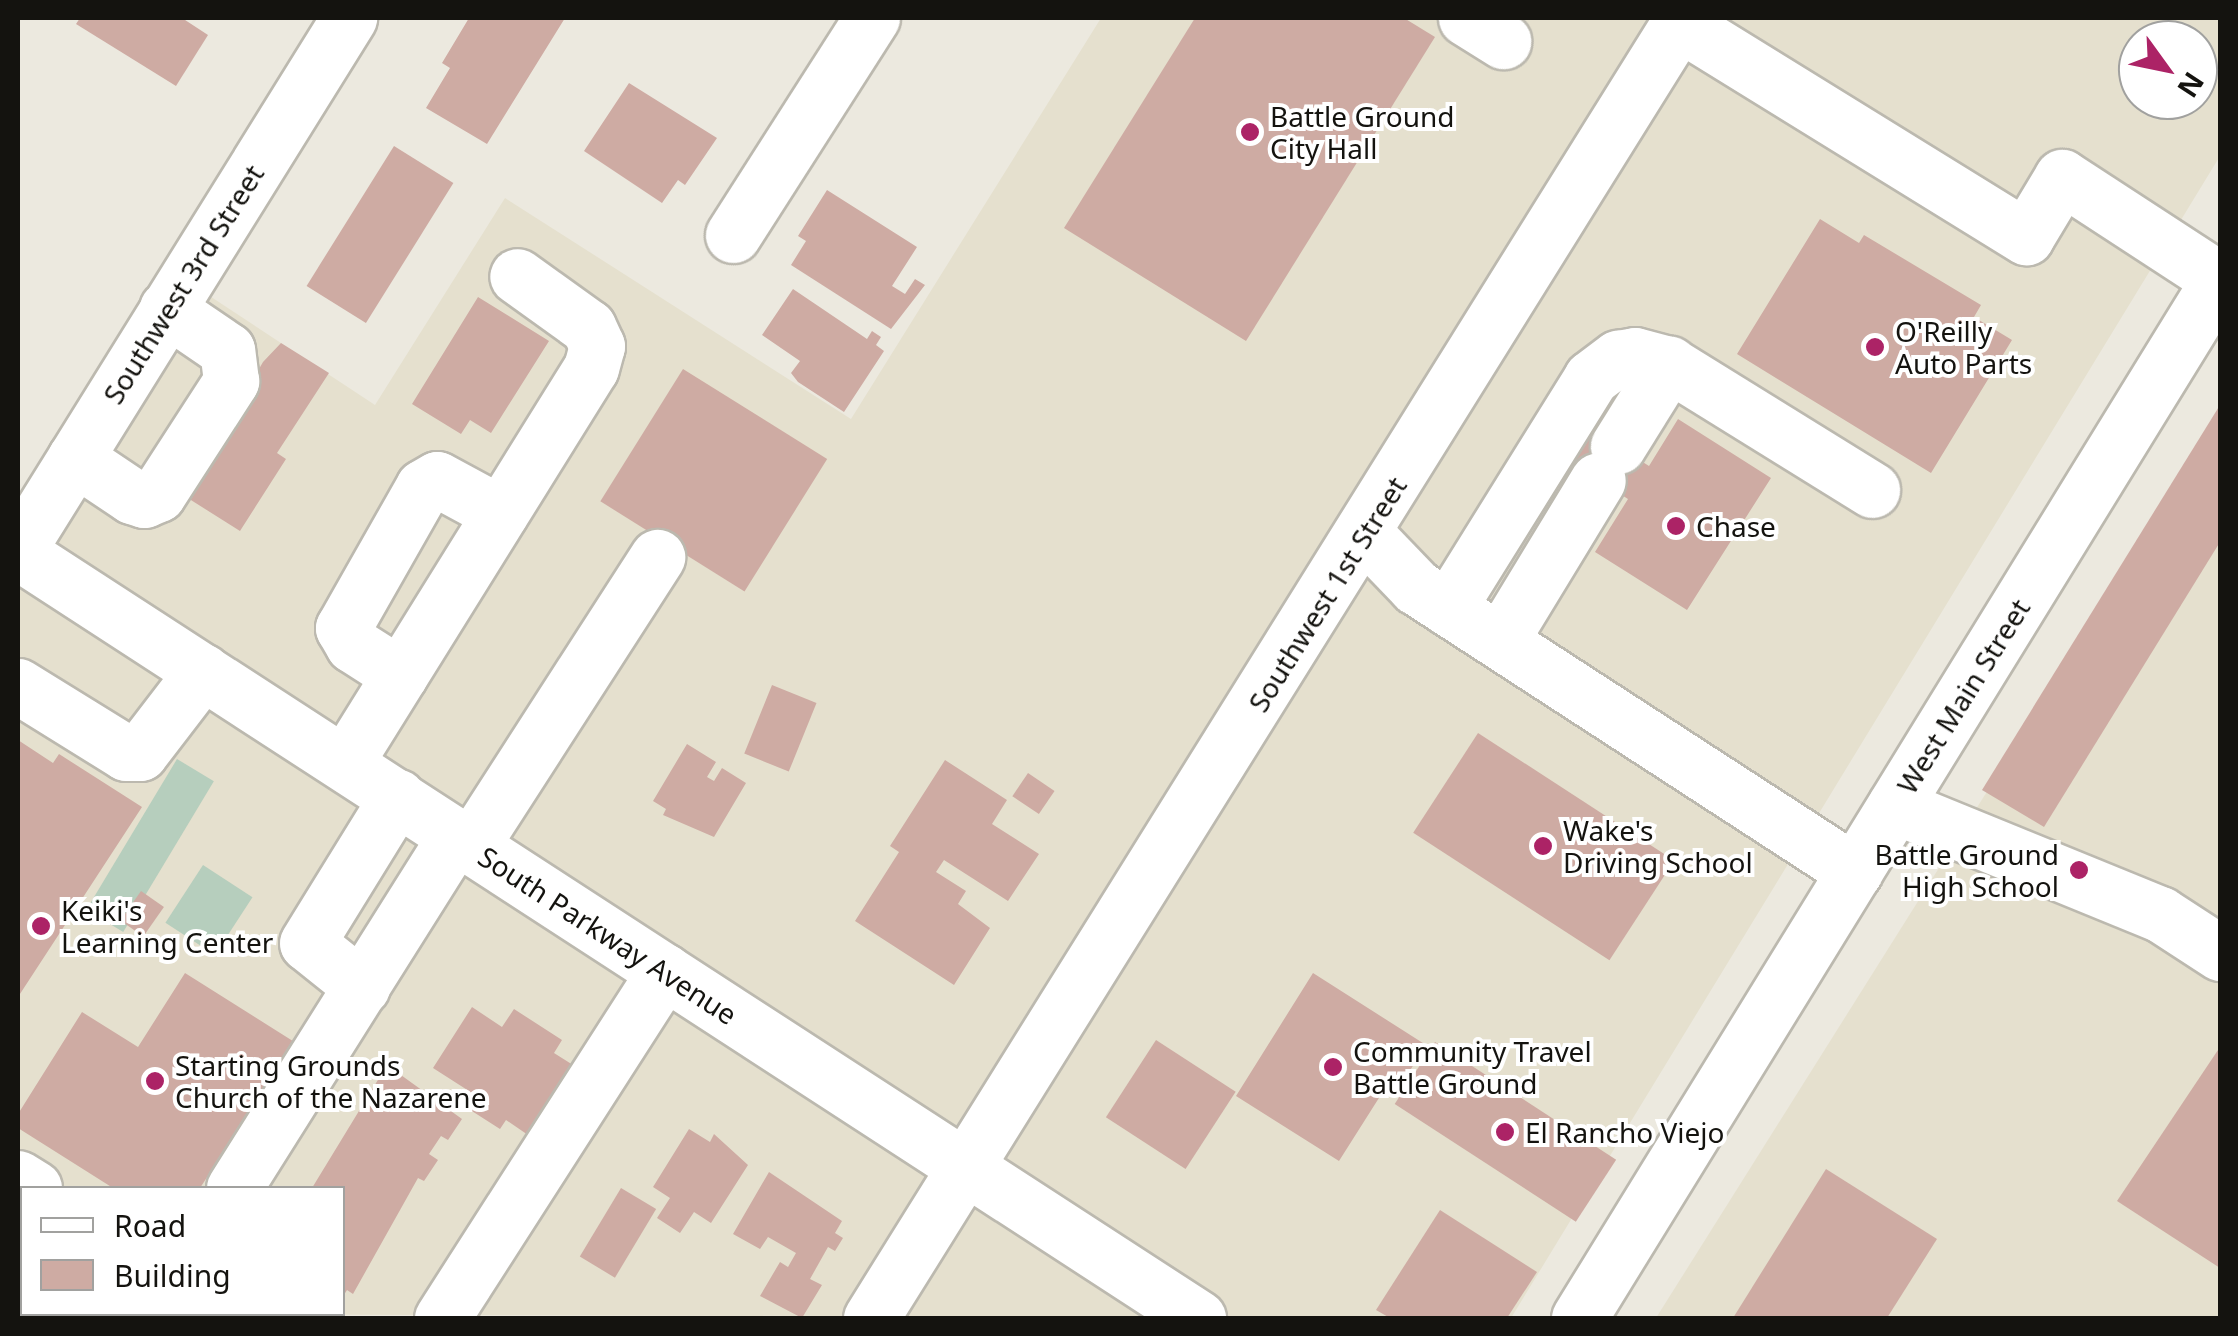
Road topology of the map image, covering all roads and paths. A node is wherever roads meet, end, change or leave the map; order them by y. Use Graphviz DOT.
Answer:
graph roads {
  1 [pos="349,18"];
  2 [pos="872,18"];
  3 [pos="1681,20"];
  4 [pos="733,235"];
  5 [pos="517,276"];
  6 [pos="2220,279"];
  7 [pos="168,309"];
  8 [pos="1668,364"];
  9 [pos="75,458"];
  10 [pos="1872,490"];
  11 [pos="500,513"];
  12 [pos="1365,534"];
  13 [pos="18,551"];
  14 [pos="657,557"];
  15 [pos="1448,608"];
  16 [pos="1500,641"];
  17 [pos="203,671"];
  18 [pos="400,675"];
  19 [pos="18,686"];
  20 [pos="345,762"];
  21 [pos="397,797"];
  22 [pos="1896,806"];
  23 [pos="464,841"];
  24 [pos="1854,872"];
  25 [pos="2220,953"];
  26 [pos="664,971"];
  27 [pos="362,986"];
  28 [pos="970,1170"];
  29 [pos="235,1186"];
  30 [pos="442,1318"];
  31 [pos="872,1318"];
  32 [pos="1198,1318"];
  33 [pos="1579,1318"];
  1 -- 7 [label="main road, Southwest 3rd Street"];
  2 -- 4 [label="main road"];
  3 -- 6 [label="main road"];
  3 -- 12 [label="main road, Southwest 1st Street"];
  5 -- 11 [label="main road"];
  6 -- 22 [label="main road, West Main Street"];
  7 -- 9 [label="main road, Southwest 3rd Street"];
  7 -- 9 [label="main road"];
  8 -- 10 [label="main road"];
  8 -- 15 [label="main road"];
  8 -- 16 [label="main road"];
  9 -- 13 [label="main road, Southwest 3rd Street"];
  11 -- 18 [label="main road"];
  11 -- 18 [label="main road"];
  12 -- 15 [label="main road"];
  12 -- 28 [label="main road, Southwest 1st Street"];
  13 -- 17 [label="main road, South Parkway Avenue"];
  14 -- 23 [label="main road"];
  15 -- 16 [label="main road"];
  16 -- 24 [label="main road"];
  17 -- 19 [label="main road"];
  17 -- 20 [label="main road, South Parkway Avenue"];
  18 -- 20 [label="main road"];
  20 -- 21 [label="main road, South Parkway Avenue"];
  21 -- 23 [label="main road, South Parkway Avenue"];
  21 -- 27 [label="main road"];
  22 -- 24 [label="main road, West Main Street"];
  22 -- 25 [label="main road"];
  23 -- 26 [label="main road, South Parkway Avenue"];
  23 -- 27 [label="main road"];
  24 -- 33 [label="main road, West Main Street"];
  26 -- 28 [label="main road, South Parkway Avenue"];
  26 -- 30 [label="main road"];
  27 -- 29 [label="main road"];
  28 -- 31 [label="main road, Southwest 1st Street"];
  28 -- 32 [label="main road, South Parkway Avenue"];
}
